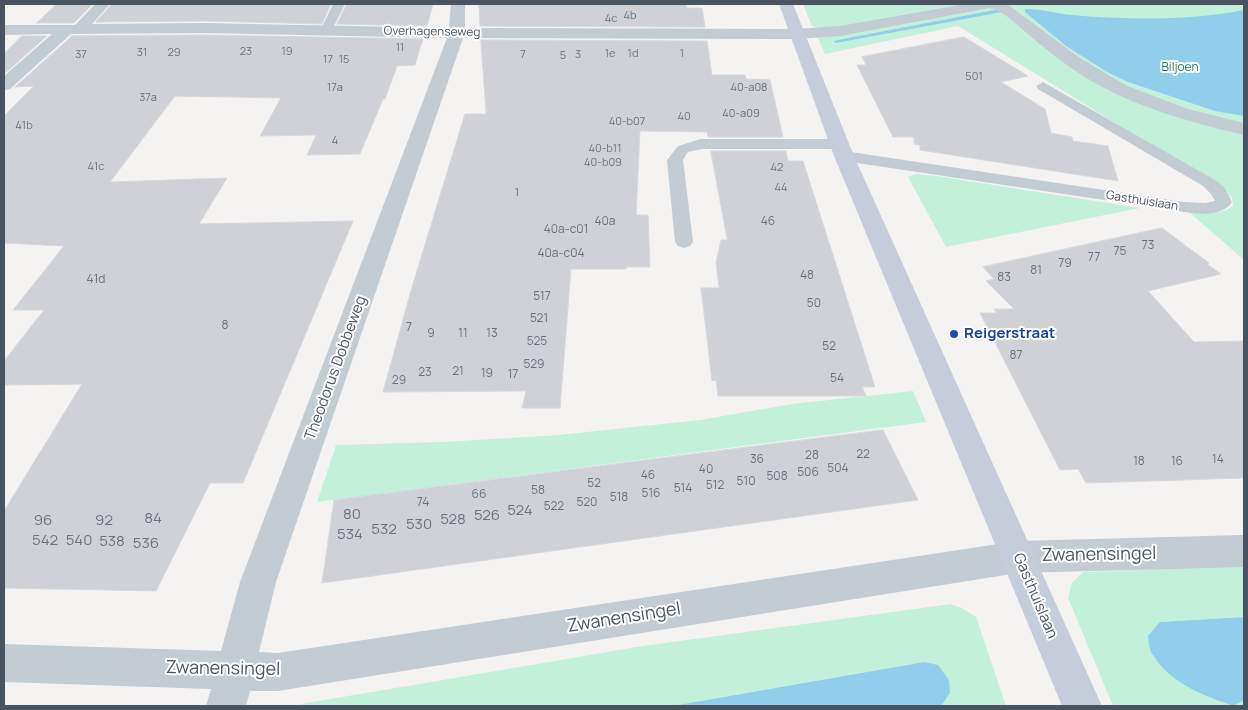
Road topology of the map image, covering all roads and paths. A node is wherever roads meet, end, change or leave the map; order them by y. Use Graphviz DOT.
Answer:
graph roads {
  1 [pos="103,4"];
  2 [pos="339,4"];
  3 [pos="458,4"];
  4 [pos="786,4"];
  5 [pos="73,28"];
  6 [pos="4,30"];
  7 [pos="326,31"];
  8 [pos="457,33"];
  9 [pos="796,34"];
  10 [pos="4,85"];
  11 [pos="1043,86"];
  12 [pos="1244,129"];
  13 [pos="842,150"];
  14 [pos="684,242"];
  15 [pos="1244,551"];
  16 [pos="1018,557"];
  17 [pos="4,663"];
  18 [pos="236,670"];
  19 [pos="226,706"];
  20 [pos="1082,706"];
  1 -- 5 [label="street"];
  2 -- 7 [label="lane"];
  3 -- 8 [label="street, Theodorus Dobbeweg"];
  4 -- 9 [label="street, Gasthuislaan"];
  5 -- 6 [label="street, Overhagenseweg"];
  5 -- 7 [label="street, Overhagenseweg"];
  5 -- 10 [label="street"];
  7 -- 8 [label="street, Overhagenseweg"];
  8 -- 9 [label="street, Overhagenseweg"];
  8 -- 18 [label="street, Theodorus Dobbeweg"];
  9 -- 12 [label="street"];
  9 -- 13 [label="street, Gasthuislaan"];
  11 -- 13 [label="lane, Gasthuislaan"];
  13 -- 14 [label="lane"];
  13 -- 16 [label="street, Gasthuislaan"];
  15 -- 16 [label="street, Zwanensingel"];
  16 -- 18 [label="street, Zwanensingel"];
  16 -- 20 [label="street, Gasthuislaan"];
  17 -- 18 [label="street, Zwanensingel"];
  18 -- 19 [label="street, Theodorus Dobbeweg"];
}
